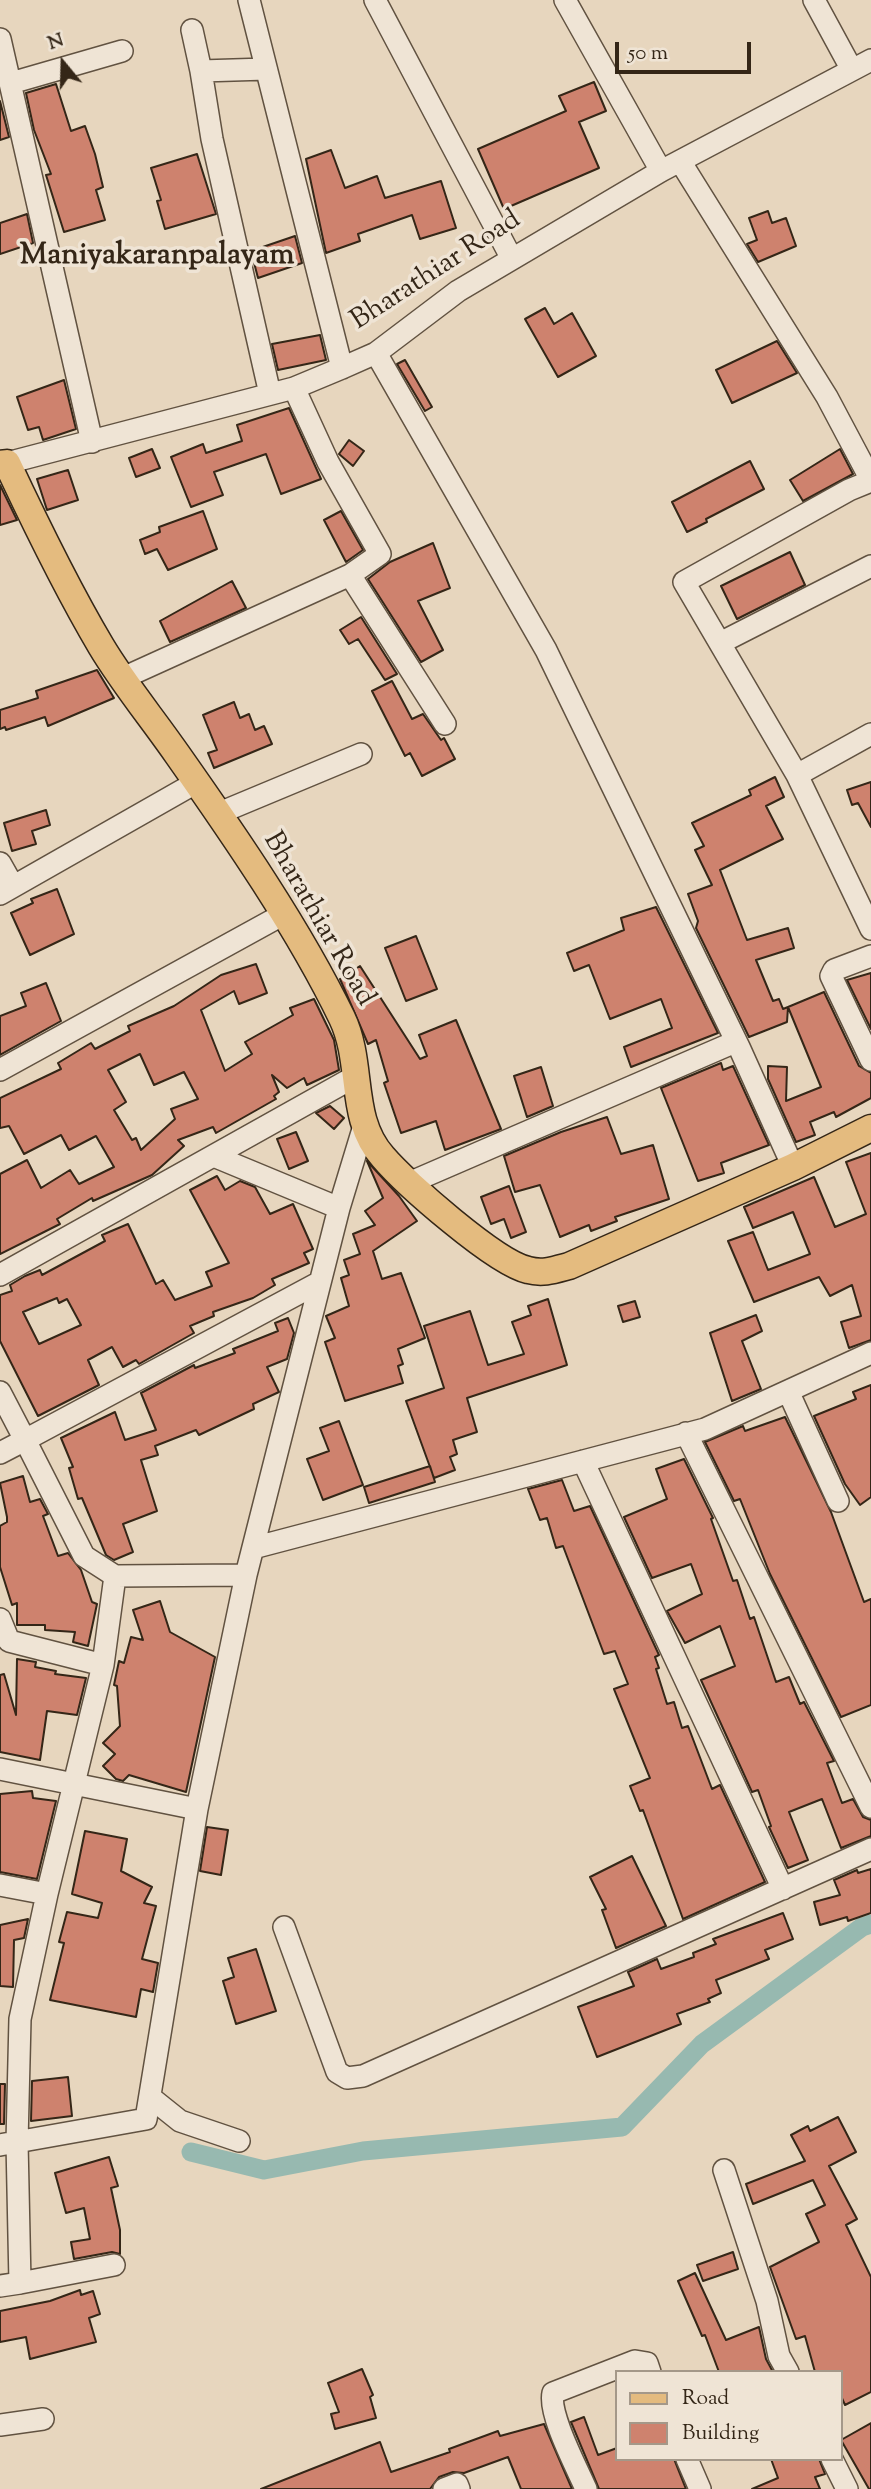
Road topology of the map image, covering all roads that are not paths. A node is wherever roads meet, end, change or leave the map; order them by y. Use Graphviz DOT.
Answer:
graph roads {
  1 [pos="249,0"];
  2 [pos="375,0"];
  3 [pos="565,0"];
  4 [pos="814,0"];
  5 [pos="192,30"];
  6 [pos="0,39"];
  7 [pos="121,51"];
  8 [pos="871,60"];
  9 [pos="266,69"];
  10 [pos="852,69"];
  11 [pos="201,71"];
  12 [pos="11,83"];
  13 [pos="671,166"];
  14 [pos="512,259"];
  15 [pos="376,353"];
  16 [pos="342,368"];
  17 [pos="294,388"];
  18 [pos="270,394"];
  19 [pos="92,442"];
  20 [pos="4,463"];
  21 [pos="871,481"];
  22 [pos="871,566"];
  23 [pos="350,575"];
  24 [pos="720,643"];
  25 [pos="123,678"];
  26 [pos="445,724"];
  27 [pos="871,734"];
  28 [pos="361,754"];
  29 [pos="797,775"];
  30 [pos="197,782"];
  31 [pos="217,814"];
  32 [pos="0,863"];
  33 [pos="7,890"];
  34 [pos="282,915"];
  35 [pos="871,929"];
  36 [pos="871,956"];
  37 [pos="735,1042"];
  38 [pos="871,1059"];
  39 [pos="0,1070"];
  40 [pos="356,1076"];
  41 [pos="871,1128"];
  42 [pos="363,1129"];
  43 [pos="216,1157"];
  44 [pos="793,1167"];
  45 [pos="409,1183"];
  46 [pos="339,1208"];
  47 [pos="0,1275"];
  48 [pos="320,1282"];
  49 [pos="871,1353"];
  50 [pos="788,1391"];
  51 [pos="0,1392"];
  52 [pos="685,1433"];
  53 [pos="25,1440"];
  54 [pos="0,1452"];
  55 [pos="583,1461"];
  56 [pos="838,1501"];
  57 [pos="253,1548"];
  58 [pos="246,1575"];
  59 [pos="115,1576"];
  60 [pos="0,1619"];
  61 [pos="103,1665"];
  62 [pos="0,1769"];
  63 [pos="73,1786"];
  64 [pos="871,1807"];
  65 [pos="197,1809"];
  66 [pos="871,1849"];
  67 [pos="0,1885"];
  68 [pos="783,1889"];
  69 [pos="47,1894"];
  70 [pos="284,1927"];
  71 [pos="10,2017"];
  72 [pos="150,2097"];
  73 [pos="239,2141"];
  74 [pos="8,2143"];
  75 [pos="724,2170"];
  76 [pos="114,2265"];
  77 [pos="10,2284"];
  78 [pos="649,2370"];
  79 [pos="787,2370"];
  80 [pos="43,2419"];
  81 [pos="0,2425"];
  82 [pos="688,2461"];
  83 [pos="833,2461"];
  84 [pos="443,2489"];
  85 [pos="459,2489"];
  86 [pos="586,2489"];
  87 [pos="700,2489"];
  88 [pos="847,2489"];
  1 -- 9 [label="street"];
  2 -- 14 [label="street"];
  3 -- 13 [label="street"];
  4 -- 10 [label="street"];
  5 -- 11 [label="street"];
  6 -- 12 [label="street"];
  7 -- 12 [label="street"];
  8 -- 10 [label="street, Bharathiar Road"];
  9 -- 11 [label="street"];
  9 -- 16 [label="street"];
  10 -- 13 [label="street, Bharathiar Road"];
  11 -- 18 [label="street"];
  12 -- 19 [label="street"];
  13 -- 14 [label="street, Bharathiar Road"];
  13 -- 21 [label="street"];
  14 -- 15 [label="street, Bharathiar Road"];
  15 -- 16 [label="street, Bharathiar Road"];
  15 -- 37 [label="street"];
  16 -- 17 [label="street, Bharathiar Road"];
  17 -- 18 [label="street, Bharathiar Road"];
  17 -- 23 [label="street"];
  18 -- 19 [label="street, Bharathiar Road"];
  19 -- 20 [label="street, Bharathiar Road"];
  20 -- 25 [label="main road, Bharathiar Road"];
  21 -- 24 [label="street"];
  22 -- 24 [label="street"];
  23 -- 25 [label="street"];
  23 -- 26 [label="street"];
  24 -- 29 [label="street"];
  25 -- 30 [label="main road, Bharathiar Road"];
  27 -- 29 [label="street"];
  28 -- 31 [label="street"];
  29 -- 35 [label="street"];
  30 -- 31 [label="main road, Bharathiar Road"];
  30 -- 33 [label="street"];
  31 -- 34 [label="main road, Bharathiar Road"];
  32 -- 33 [label="street"];
  34 -- 39 [label="street"];
  34 -- 40 [label="main road, Bharathiar Road"];
  36 -- 38 [label="street"];
  37 -- 44 [label="street"];
  37 -- 45 [label="street"];
  40 -- 42 [label="main road, Bharathiar Road"];
  40 -- 43 [label="street"];
  41 -- 44 [label="main road, Bharathiar Road"];
  42 -- 45 [label="main road, Bharathiar Road"];
  42 -- 46 [label="street"];
  43 -- 46 [label="street"];
  43 -- 47 [label="street"];
  44 -- 45 [label="main road, Bharathiar Road"];
  46 -- 48 [label="street"];
  48 -- 53 [label="street"];
  48 -- 57 [label="street"];
  49 -- 50 [label="street"];
  50 -- 52 [label="street"];
  50 -- 56 [label="street"];
  51 -- 53 [label="street"];
  52 -- 55 [label="street"];
  52 -- 64 [label="street"];
  53 -- 54 [label="street"];
  53 -- 59 [label="street"];
  55 -- 57 [label="street"];
  55 -- 68 [label="street"];
  57 -- 58 [label="street"];
  58 -- 59 [label="street"];
  58 -- 65 [label="street"];
  59 -- 61 [label="street"];
  60 -- 61 [label="street"];
  61 -- 63 [label="street"];
  62 -- 63 [label="street"];
  63 -- 65 [label="street"];
  63 -- 69 [label="street"];
  65 -- 72 [label="street"];
  66 -- 68 [label="street"];
  67 -- 69 [label="street"];
  68 -- 70 [label="street"];
  69 -- 71 [label="street"];
  71 -- 74 [label="street"];
  72 -- 73 [label="street"];
  72 -- 74 [label="street"];
  74 -- 77 [label="street"];
  75 -- 79 [label="street"];
  76 -- 77 [label="street"];
  78 -- 86 [label="street"];
  80 -- 81 [label="street"];
  82 -- 87 [label="street"];
  83 -- 88 [label="street"];
  84 -- 85 [label="street"];
}
